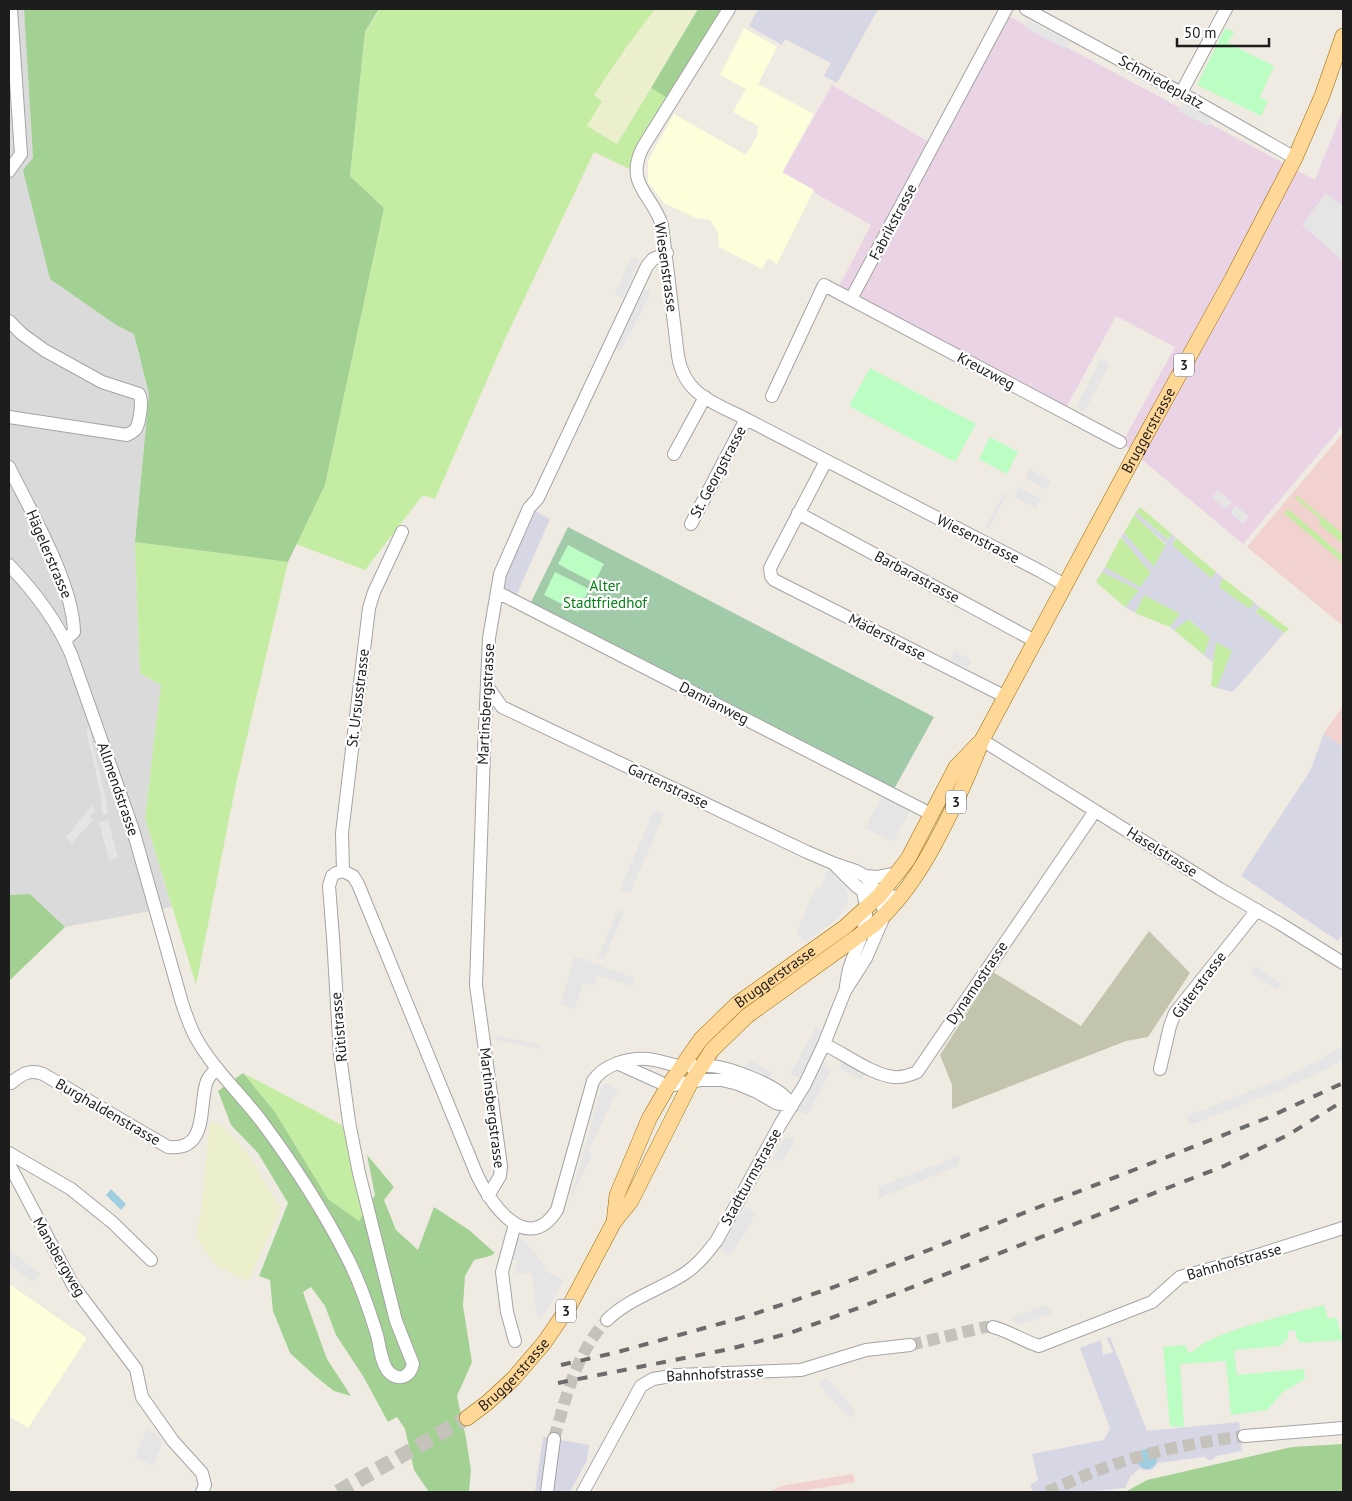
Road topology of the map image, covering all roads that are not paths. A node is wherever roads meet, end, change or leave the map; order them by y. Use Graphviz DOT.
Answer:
graph roads {
  1 [pos="11,9"];
  2 [pos="728,9"];
  3 [pos="1006,9"];
  4 [pos="1026,9"];
  5 [pos="1226,9"];
  6 [pos="1343,36"];
  7 [pos="1181,93"];
  8 [pos="1295,158"];
  9 [pos="9,171"];
  10 [pos="666,253"];
  11 [pos="852,299"];
  12 [pos="9,321"];
  13 [pos="772,396"];
  14 [pos="704,397"];
  15 [pos="9,417"];
  16 [pos="746,419"];
  17 [pos="1120,442"];
  18 [pos="674,454"];
  19 [pos="826,461"];
  20 [pos="9,467"];
  21 [pos="798,513"];
  22 [pos="691,524"];
  23 [pos="402,532"];
  24 [pos="9,565"];
  25 [pos="1065,585"];
  26 [pos="497,592"];
  27 [pos="65,640"];
  28 [pos="1035,641"];
  29 [pos="487,686"];
  30 [pos="1006,697"];
  31 [pos="502,707"];
  32 [pos="485,711"];
  33 [pos="982,740"];
  34 [pos="1095,811"];
  35 [pos="931,814"];
  36 [pos="835,864"];
  37 [pos="343,871"];
  38 [pos="898,873"];
  39 [pos="865,876"];
  40 [pos="863,892"];
  41 [pos="879,896"];
  42 [pos="902,896"];
  43 [pos="867,909"];
  44 [pos="1257,910"];
  45 [pos="885,914"];
  46 [pos="864,932"];
  47 [pos="1343,962"];
  48 [pos="846,991"];
  49 [pos="192,1030"];
  50 [pos="824,1044"];
  51 [pos="617,1064"];
  52 [pos="682,1066"];
  53 [pos="701,1066"];
  54 [pos="217,1068"];
  55 [pos="1160,1069"];
  56 [pos="691,1082"];
  57 [pos="10,1086"];
  58 [pos="668,1086"];
  59 [pos="792,1106"];
  60 [pos="9,1153"];
  61 [pos="9,1164"];
  62 [pos="488,1196"];
  63 [pos="614,1222"];
  64 [pos="515,1224"];
  65 [pos="1343,1228"];
  66 [pos="151,1260"];
  67 [pos="607,1320"];
  68 [pos="993,1326"];
  69 [pos="515,1341"];
  70 [pos="910,1345"];
  71 [pos="467,1418"];
  72 [pos="1343,1428"];
  73 [pos="1244,1436"];
  74 [pos="554,1439"];
  75 [pos="202,1492"];
  76 [pos="547,1492"];
  77 [pos="583,1492"];
  1 -- 9 [label="street"];
  2 -- 10 [label="street, Wiesenstrasse"];
  3 -- 11 [label="street, Fabrikstrasse"];
  4 -- 7 [label="street, Schmiedeplatz"];
  5 -- 7 [label="street"];
  6 -- 8 [label="main road, Bruggerstrasse / 3"];
  7 -- 8 [label="street, Schmiedeplatz"];
  8 -- 25 [label="main road, Bruggerstrasse / 3"];
  10 -- 14 [label="street, Wiesenstrasse"];
  10 -- 26 [label="street, Martinsbergstrasse"];
  11 -- 13 [label="street"];
  11 -- 17 [label="street, Kreuzweg"];
  12 -- 15 [label="street"];
  14 -- 16 [label="street, Wiesenstrasse"];
  14 -- 18 [label="street"];
  16 -- 19 [label="street, Wiesenstrasse"];
  16 -- 22 [label="street, St. Georgstrasse"];
  19 -- 21 [label="street"];
  19 -- 25 [label="street, Wiesenstrasse"];
  20 -- 27 [label="street, Hägelerstrasse"];
  21 -- 28 [label="street, Barbarastrasse"];
  21 -- 30 [label="street, Mäderstrasse"];
  23 -- 37 [label="street, St. Ursusstrasse"];
  24 -- 27 [label="street, Allmendstrasse"];
  25 -- 28 [label="main road, Bruggerstrasse / 3"];
  26 -- 29 [label="street, Martinsbergstrasse"];
  26 -- 35 [label="street, Damianweg"];
  27 -- 49 [label="street, Allmendstrasse"];
  28 -- 30 [label="main road, Bruggerstrasse / 3"];
  29 -- 31 [label="street, Gartenstrasse"];
  29 -- 32 [label="street, Martinsbergstrasse"];
  30 -- 33 [label="main road, Bruggerstrasse / 3"];
  31 -- 32 [label="street"];
  31 -- 36 [label="street, Gartenstrasse"];
  32 -- 62 [label="street, Martinsbergstrasse"];
  33 -- 34 [label="street, Haselstrasse"];
  33 -- 35 [label="main road, Bruggerstrasse / 3"];
  33 -- 42 [label="main road, Bruggerstrasse / 3"];
  34 -- 44 [label="street, Haselstrasse"];
  34 -- 50 [label="street, Dynamostrasse"];
  35 -- 38 [label="main road, Bruggerstrasse / 3"];
  36 -- 39 [label="street, Gartenstrasse"];
  36 -- 40 [label="street, Gartenstrasse"];
  37 -- 54 [label="street, Rütistrasse"];
  37 -- 62 [label="street"];
  38 -- 39 [label="street, Gartenstrasse"];
  38 -- 41 [label="main road, Bruggerstrasse / 3"];
  39 -- 41 [label="street"];
  40 -- 41 [label="street"];
  40 -- 43 [label="street"];
  41 -- 42 [label="street"];
  41 -- 43 [label="main road, Bruggerstrasse / 3"];
  41 -- 45 [label="street"];
  42 -- 45 [label="main road, Bruggerstrasse / 3"];
  43 -- 46 [label="street, Stadtturmstrasse"];
  43 -- 52 [label="main road, Bruggerstrasse / 3"];
  44 -- 47 [label="street, Haselstrasse"];
  44 -- 55 [label="street, Güterstrasse"];
  45 -- 46 [label="main road, Bruggerstrasse / 3"];
  45 -- 48 [label="street, Stadtturmstrasse"];
  46 -- 48 [label="street, Stadtturmstrasse"];
  46 -- 53 [label="main road, Bruggerstrasse / 3"];
  48 -- 50 [label="street, Stadtturmstrasse"];
  49 -- 54 [label="street, Rütistrasse"];
  50 -- 59 [label="street, Stadtturmstrasse"];
  51 -- 52 [label="street"];
  51 -- 58 [label="street"];
  51 -- 64 [label="street"];
  52 -- 53 [label="street"];
  52 -- 56 [label="street"];
  52 -- 58 [label="main road, Bruggerstrasse / 3"];
  53 -- 56 [label="main road, Bruggerstrasse / 3"];
  53 -- 59 [label="street"];
  54 -- 57 [label="street, Burghaldenstrasse"];
  56 -- 58 [label="street"];
  56 -- 59 [label="street"];
  56 -- 63 [label="main road, Bruggerstrasse / 3"];
  58 -- 63 [label="main road, Bruggerstrasse / 3"];
  59 -- 67 [label="street, Stadtturmstrasse"];
  60 -- 66 [label="street"];
  61 -- 75 [label="street, Mansbergweg"];
  62 -- 64 [label="street"];
  63 -- 71 [label="main road, Bruggerstrasse / 3"];
  64 -- 69 [label="street"];
  65 -- 68 [label="street, Bahnhofstrasse"];
  70 -- 77 [label="street, Bahnhofstrasse"];
  72 -- 73 [label="street"];
  74 -- 76 [label="street"];
}
